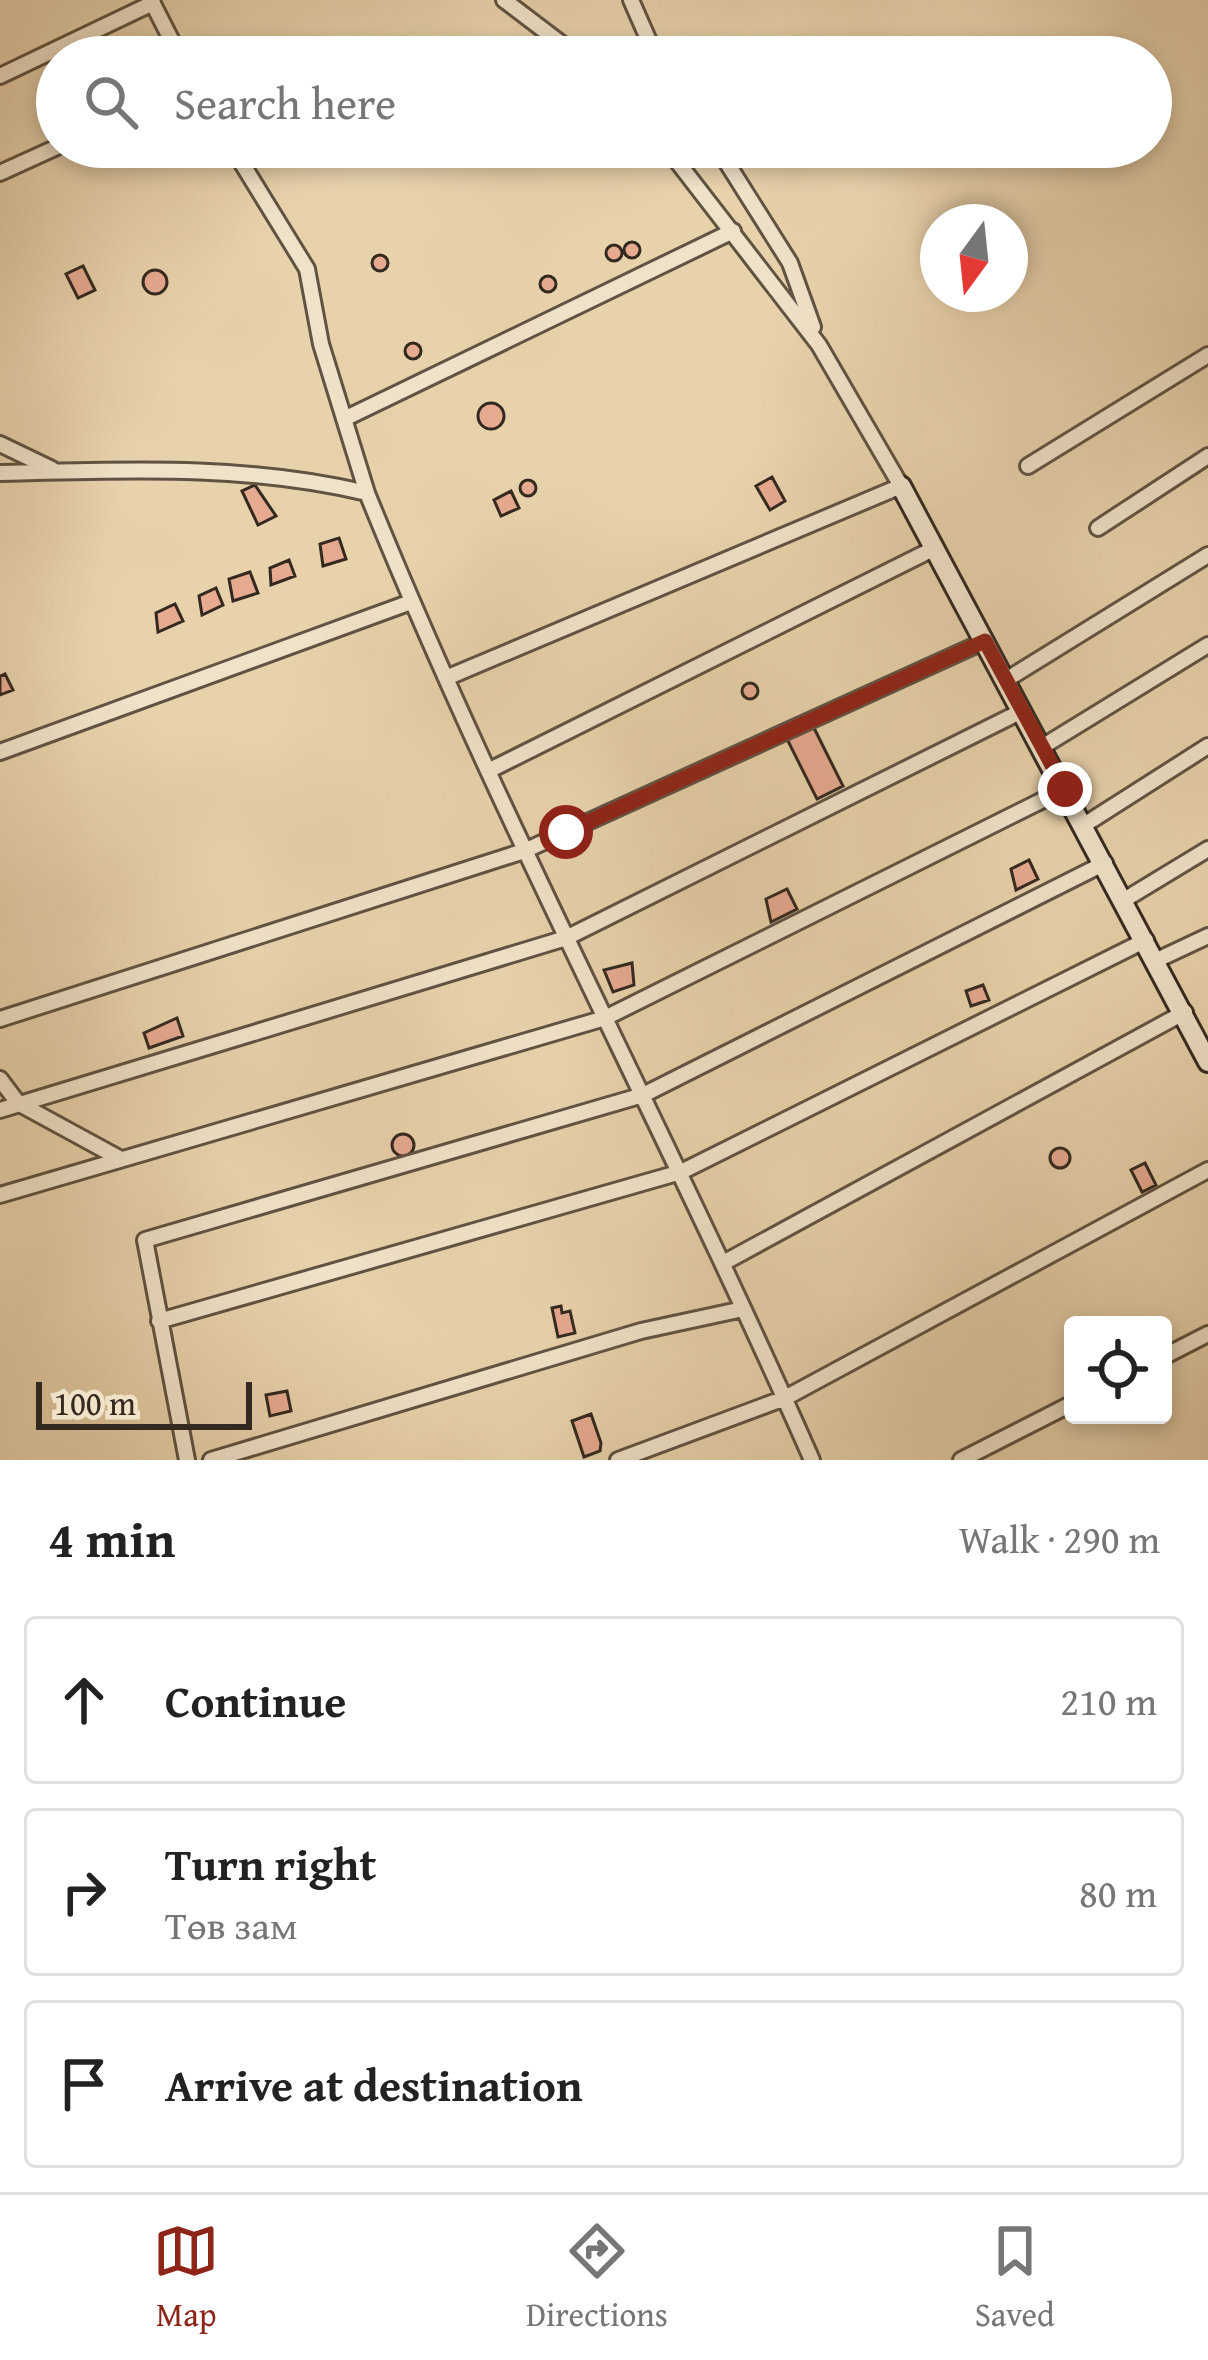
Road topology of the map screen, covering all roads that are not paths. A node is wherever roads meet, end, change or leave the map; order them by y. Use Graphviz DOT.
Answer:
graph roads {
  1 [pos="504,0"];
  2 [pos="631,0"];
  3 [pos="152,1"];
  4 [pos="81,36"];
  5 [pos="170,36"];
  6 [pos="551,36"];
  7 [pos="647,36"];
  8 [pos="36,58"];
  9 [pos="0,76"];
  10 [pos="36,157"];
  11 [pos="245,168"];
  12 [pos="683,168"];
  13 [pos="730,168"];
  14 [pos="0,173"];
  15 [pos="733,231"];
  16 [pos="820,345"];
  17 [pos="1208,356"];
  18 [pos="344,419"];
  19 [pos="0,444"];
  20 [pos="1208,456"];
  21 [pos="1028,466"];
  22 [pos="57,472"];
  23 [pos="0,473"];
  24 [pos="901,486"];
  25 [pos="367,493"];
  26 [pos="1098,528"];
  27 [pos="934,548"];
  28 [pos="1208,555"];
  29 [pos="411,602"];
  30 [pos="985,641"];
  31 [pos="1208,645"];
  32 [pos="446,678"];
  33 [pos="1006,680"];
  34 [pos="1022,711"];
  35 [pos="1208,746"];
  36 [pos="1042,747"];
  37 [pos="0,752"];
  38 [pos="488,771"];
  39 [pos="1065,789"];
  40 [pos="1084,825"];
  41 [pos="1208,849"];
  42 [pos="524,851"];
  43 [pos="1105,863"];
  44 [pos="1124,900"];
  45 [pos="1208,936"];
  46 [pos="566,938"];
  47 [pos="1146,940"];
  48 [pos="1157,960"];
  49 [pos="605,1018"];
  50 [pos="0,1019"];
  51 [pos="1195,1020"];
  52 [pos="1208,1062"];
  53 [pos="0,1079"];
  54 [pos="643,1095"];
  55 [pos="18,1103"];
  56 [pos="0,1110"];
  57 [pos="119,1158"];
  58 [pos="1208,1170"];
  59 [pos="681,1172"];
  60 [pos="0,1195"];
  61 [pos="724,1262"];
  62 [pos="743,1309"];
  63 [pos="159,1321"];
  64 [pos="1208,1334"];
  65 [pos="1172,1352"];
  66 [pos="784,1398"];
  67 [pos="1064,1408"];
  68 [pos="187,1460"];
  69 [pos="211,1460"];
  70 [pos="618,1460"];
  71 [pos="812,1460"];
  72 [pos="961,1460"];
  1 -- 6 [label="street"];
  2 -- 7 [label="street"];
  3 -- 4 [label="street"];
  3 -- 5 [label="street"];
  8 -- 9 [label="street"];
  10 -- 14 [label="street"];
  11 -- 18 [label="street"];
  12 -- 15 [label="street"];
  13 -- 16 [label="street"];
  15 -- 16 [label="street"];
  15 -- 18 [label="street"];
  16 -- 24 [label="street"];
  17 -- 21 [label="street"];
  18 -- 25 [label="street"];
  19 -- 22 [label="street"];
  20 -- 26 [label="street"];
  22 -- 23 [label="street"];
  22 -- 25 [label="street"];
  24 -- 27 [label="street"];
  24 -- 32 [label="street"];
  25 -- 29 [label="street"];
  27 -- 30 [label="street"];
  27 -- 38 [label="street"];
  28 -- 33 [label="street"];
  29 -- 32 [label="street"];
  29 -- 37 [label="street"];
  30 -- 33 [label="street"];
  30 -- 42 [label="street"];
  31 -- 36 [label="street"];
  32 -- 38 [label="street"];
  33 -- 34 [label="street"];
  34 -- 36 [label="street"];
  34 -- 46 [label="street"];
  35 -- 40 [label="street"];
  36 -- 39 [label="street"];
  38 -- 42 [label="street"];
  39 -- 40 [label="street"];
  39 -- 49 [label="street"];
  40 -- 43 [label="street"];
  41 -- 44 [label="street"];
  42 -- 46 [label="street"];
  42 -- 50 [label="street"];
  43 -- 44 [label="street"];
  43 -- 54 [label="street"];
  44 -- 47 [label="street"];
  45 -- 48 [label="street"];
  46 -- 49 [label="street"];
  46 -- 55 [label="street"];
  47 -- 48 [label="street"];
  47 -- 59 [label="street"];
  48 -- 51 [label="street"];
  49 -- 54 [label="street"];
  49 -- 57 [label="street"];
  51 -- 52 [label="street"];
  51 -- 61 [label="street"];
  53 -- 55 [label="street"];
  54 -- 59 [label="street"];
  54 -- 63 [label="street"];
  55 -- 56 [label="street"];
  55 -- 57 [label="street"];
  57 -- 60 [label="street"];
  58 -- 66 [label="street"];
  59 -- 61 [label="street"];
  59 -- 63 [label="street"];
  61 -- 62 [label="street"];
  62 -- 66 [label="street"];
  62 -- 69 [label="street"];
  63 -- 68 [label="street"];
  64 -- 65 [label="street"];
  66 -- 70 [label="street"];
  66 -- 71 [label="street"];
  67 -- 72 [label="street"];
}
